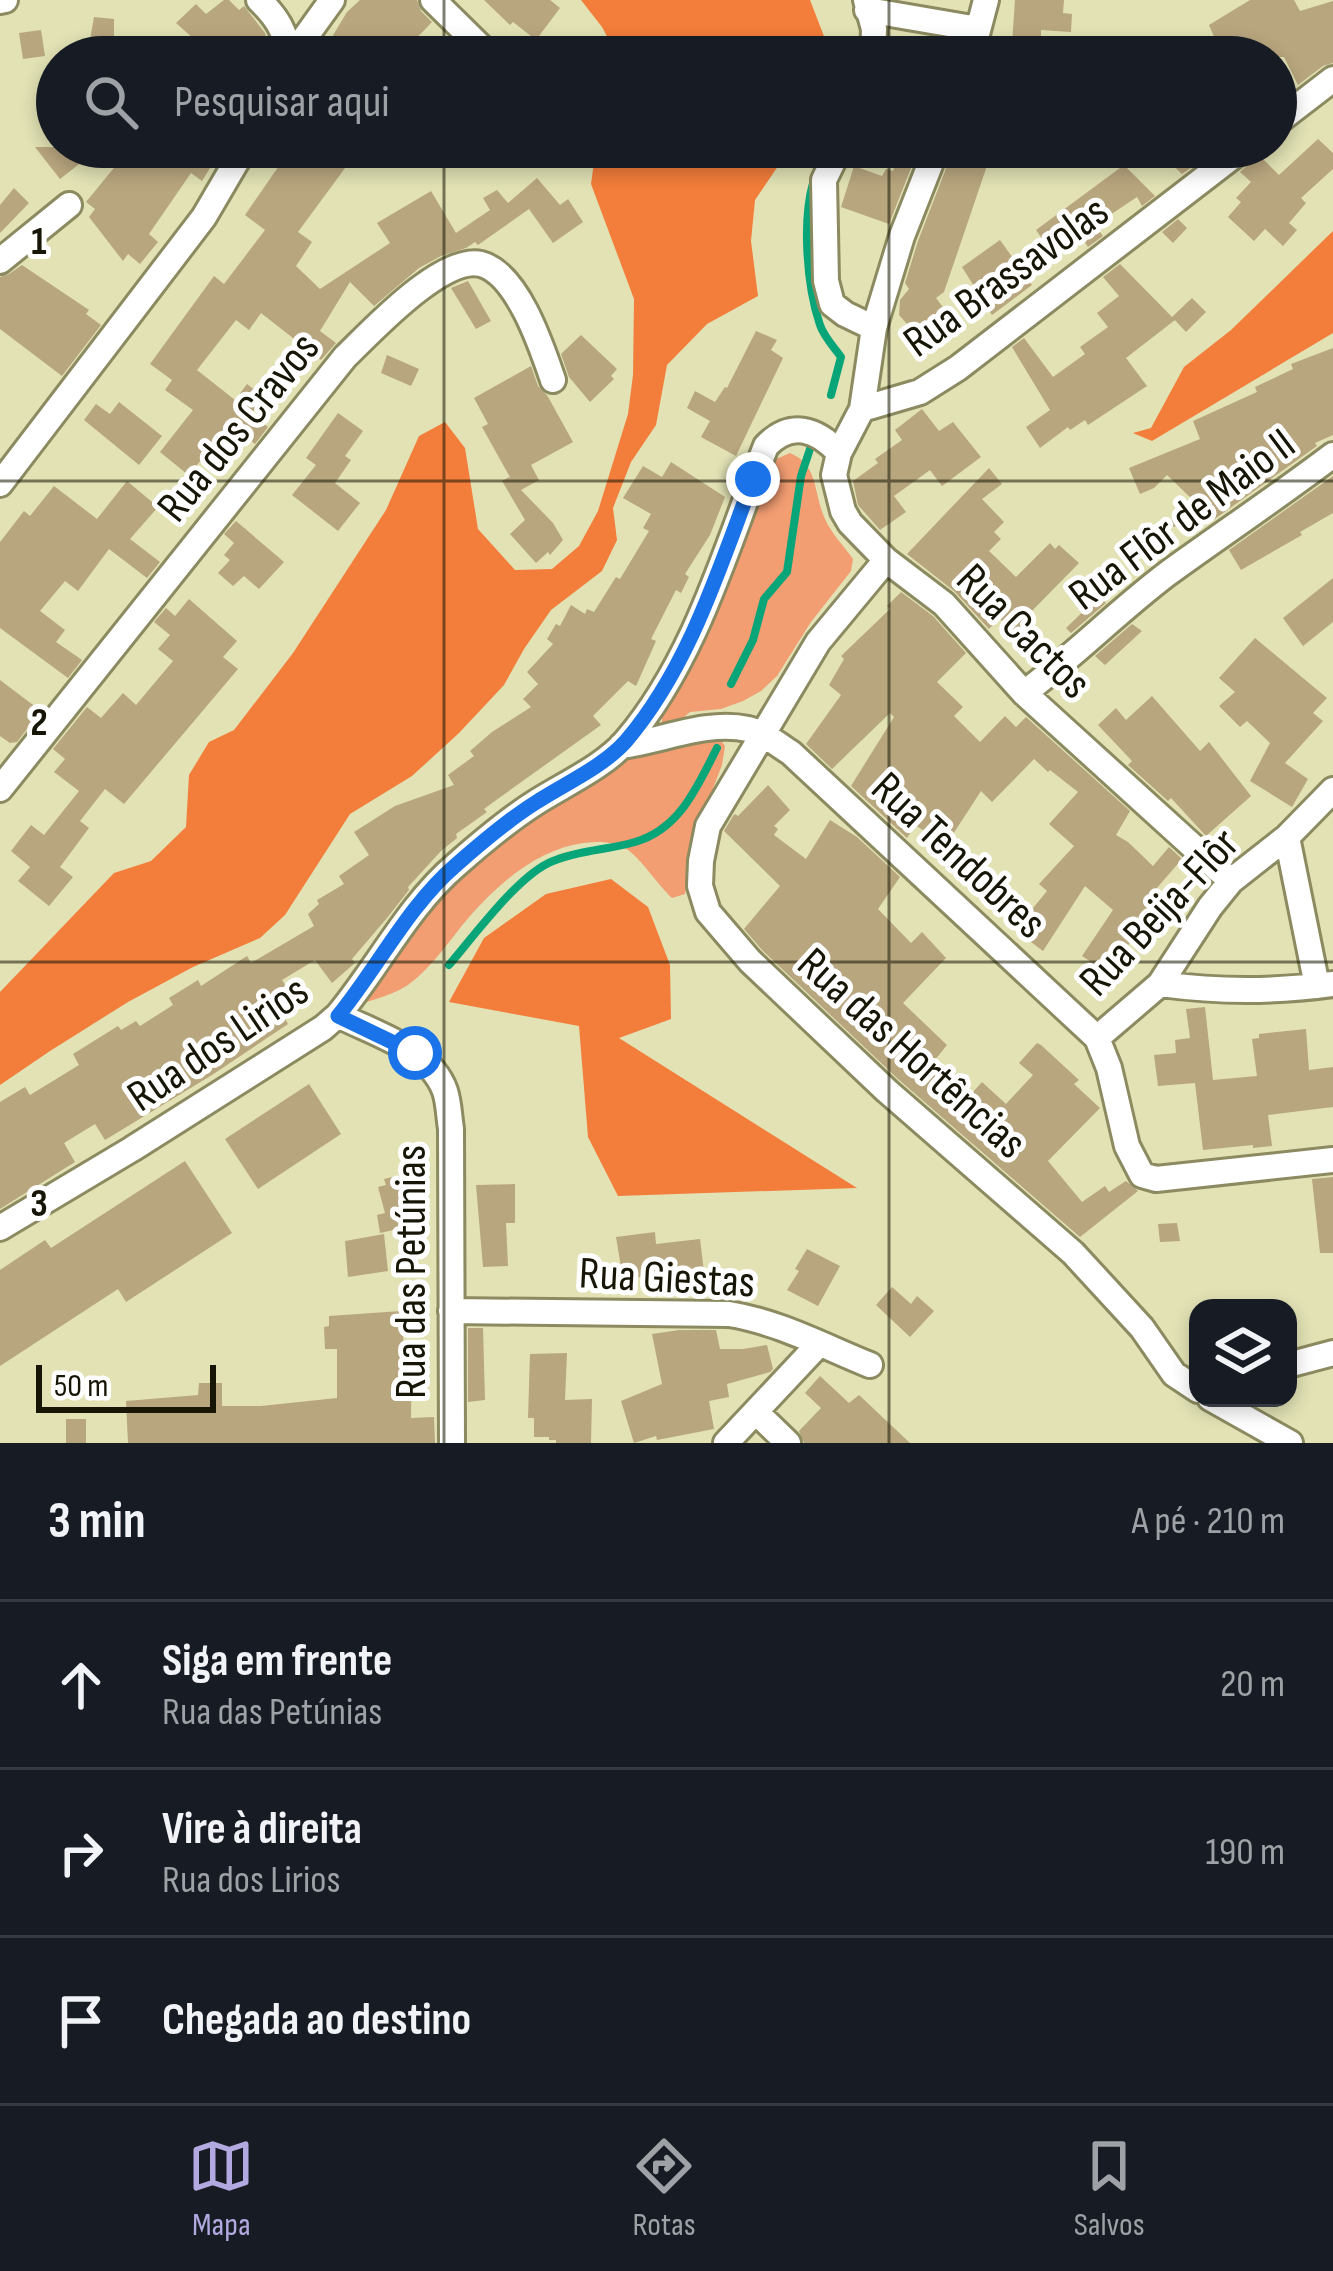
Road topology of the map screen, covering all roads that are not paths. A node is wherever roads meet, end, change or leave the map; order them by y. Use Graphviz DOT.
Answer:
graph roads {
  1 [pos="259,0"];
  2 [pos="332,0"];
  3 [pos="433,0"];
  4 [pos="986,0"];
  5 [pos="867,5"];
  6 [pos="978,29"];
  7 [pos="285,36"];
  8 [pos="305,36"];
  9 [pos="470,36"];
  10 [pos="874,36"];
  11 [pos="976,36"];
  12 [pos="1333,80"];
  13 [pos="1297,107"];
  14 [pos="233,168"];
  15 [pos="830,168"];
  16 [pos="929,168"];
  17 [pos="1218,168"];
  18 [pos="69,205"];
  19 [pos="0,261"];
  20 [pos="874,328"];
  21 [pos="554,380"];
  22 [pos="862,410"];
  23 [pos="839,453"];
  24 [pos="1333,455"];
  25 [pos="0,484"];
  26 [pos="886,560"];
  27 [pos="1024,693"];
  28 [pos="763,735"];
  29 [pos="621,746"];
  30 [pos="5,772"];
  31 [pos="1333,790"];
  32 [pos="1287,837"];
  33 [pos="1231,881"];
  34 [pos="1160,984"];
  35 [pos="1325,985"];
  36 [pos="338,1016"];
  37 [pos="1097,1038"];
  38 [pos="1333,1160"];
  39 [pos="0,1228"];
  40 [pos="451,1311"];
  41 [pos="819,1344"];
  42 [pos="1333,1353"];
  43 [pos="1297,1363"];
  44 [pos="870,1365"];
  45 [pos="1189,1384"];
  46 [pos="1228,1407"];
  47 [pos="1233,1407"];
  48 [pos="756,1412"];
  49 [pos="452,1443"];
  50 [pos="726,1443"];
  51 [pos="788,1443"];
  52 [pos="1247,1443"];
  53 [pos="1290,1443"];
  1 -- 7 [label="street"];
  2 -- 8 [label="street"];
  3 -- 9 [label="street"];
  4 -- 6 [label="street"];
  5 -- 6 [label="street"];
  5 -- 10 [label="street"];
  6 -- 11 [label="street"];
  12 -- 13 [label="street"];
  14 -- 25 [label="street"];
  15 -- 20 [label="street"];
  16 -- 20 [label="street"];
  17 -- 22 [label="street, Rua Brassavolas"];
  18 -- 19 [label="street"];
  20 -- 22 [label="street"];
  21 -- 30 [label="street, Rua dos Cravos"];
  22 -- 23 [label="street"];
  23 -- 26 [label="street, Rua Cactos"];
  23 -- 29 [label="street, Rua dos Lirios"];
  24 -- 27 [label="street, Rua Flôr de Maio II"];
  26 -- 27 [label="street, Rua Cactos"];
  26 -- 28 [label="street, Rua das Hortências"];
  27 -- 33 [label="street, Rua Cactos"];
  28 -- 29 [label="street"];
  28 -- 37 [label="street, Rua Tendobres"];
  28 -- 45 [label="street, Rua das Hortências"];
  29 -- 36 [label="street, Rua dos Lirios"];
  31 -- 32 [label="street, Rua Beija-Flôr"];
  32 -- 33 [label="street, Rua Beija-Flôr"];
  32 -- 35 [label="street"];
  33 -- 34 [label="street, Rua Beija-Flôr"];
  34 -- 35 [label="street"];
  34 -- 37 [label="street, Rua Beija-Flôr"];
  36 -- 39 [label="street, Rua dos Lirios"];
  36 -- 40 [label="street, Rua das Petúnias"];
  37 -- 38 [label="street"];
  40 -- 41 [label="street, Rua Giestas"];
  40 -- 49 [label="street, Rua das Petúnias"];
  41 -- 44 [label="street, Rua Giestas"];
  41 -- 48 [label="street"];
  42 -- 43 [label="street"];
  46 -- 52 [label="street"];
  47 -- 53 [label="street"];
  48 -- 50 [label="street"];
  48 -- 51 [label="street"];
}
